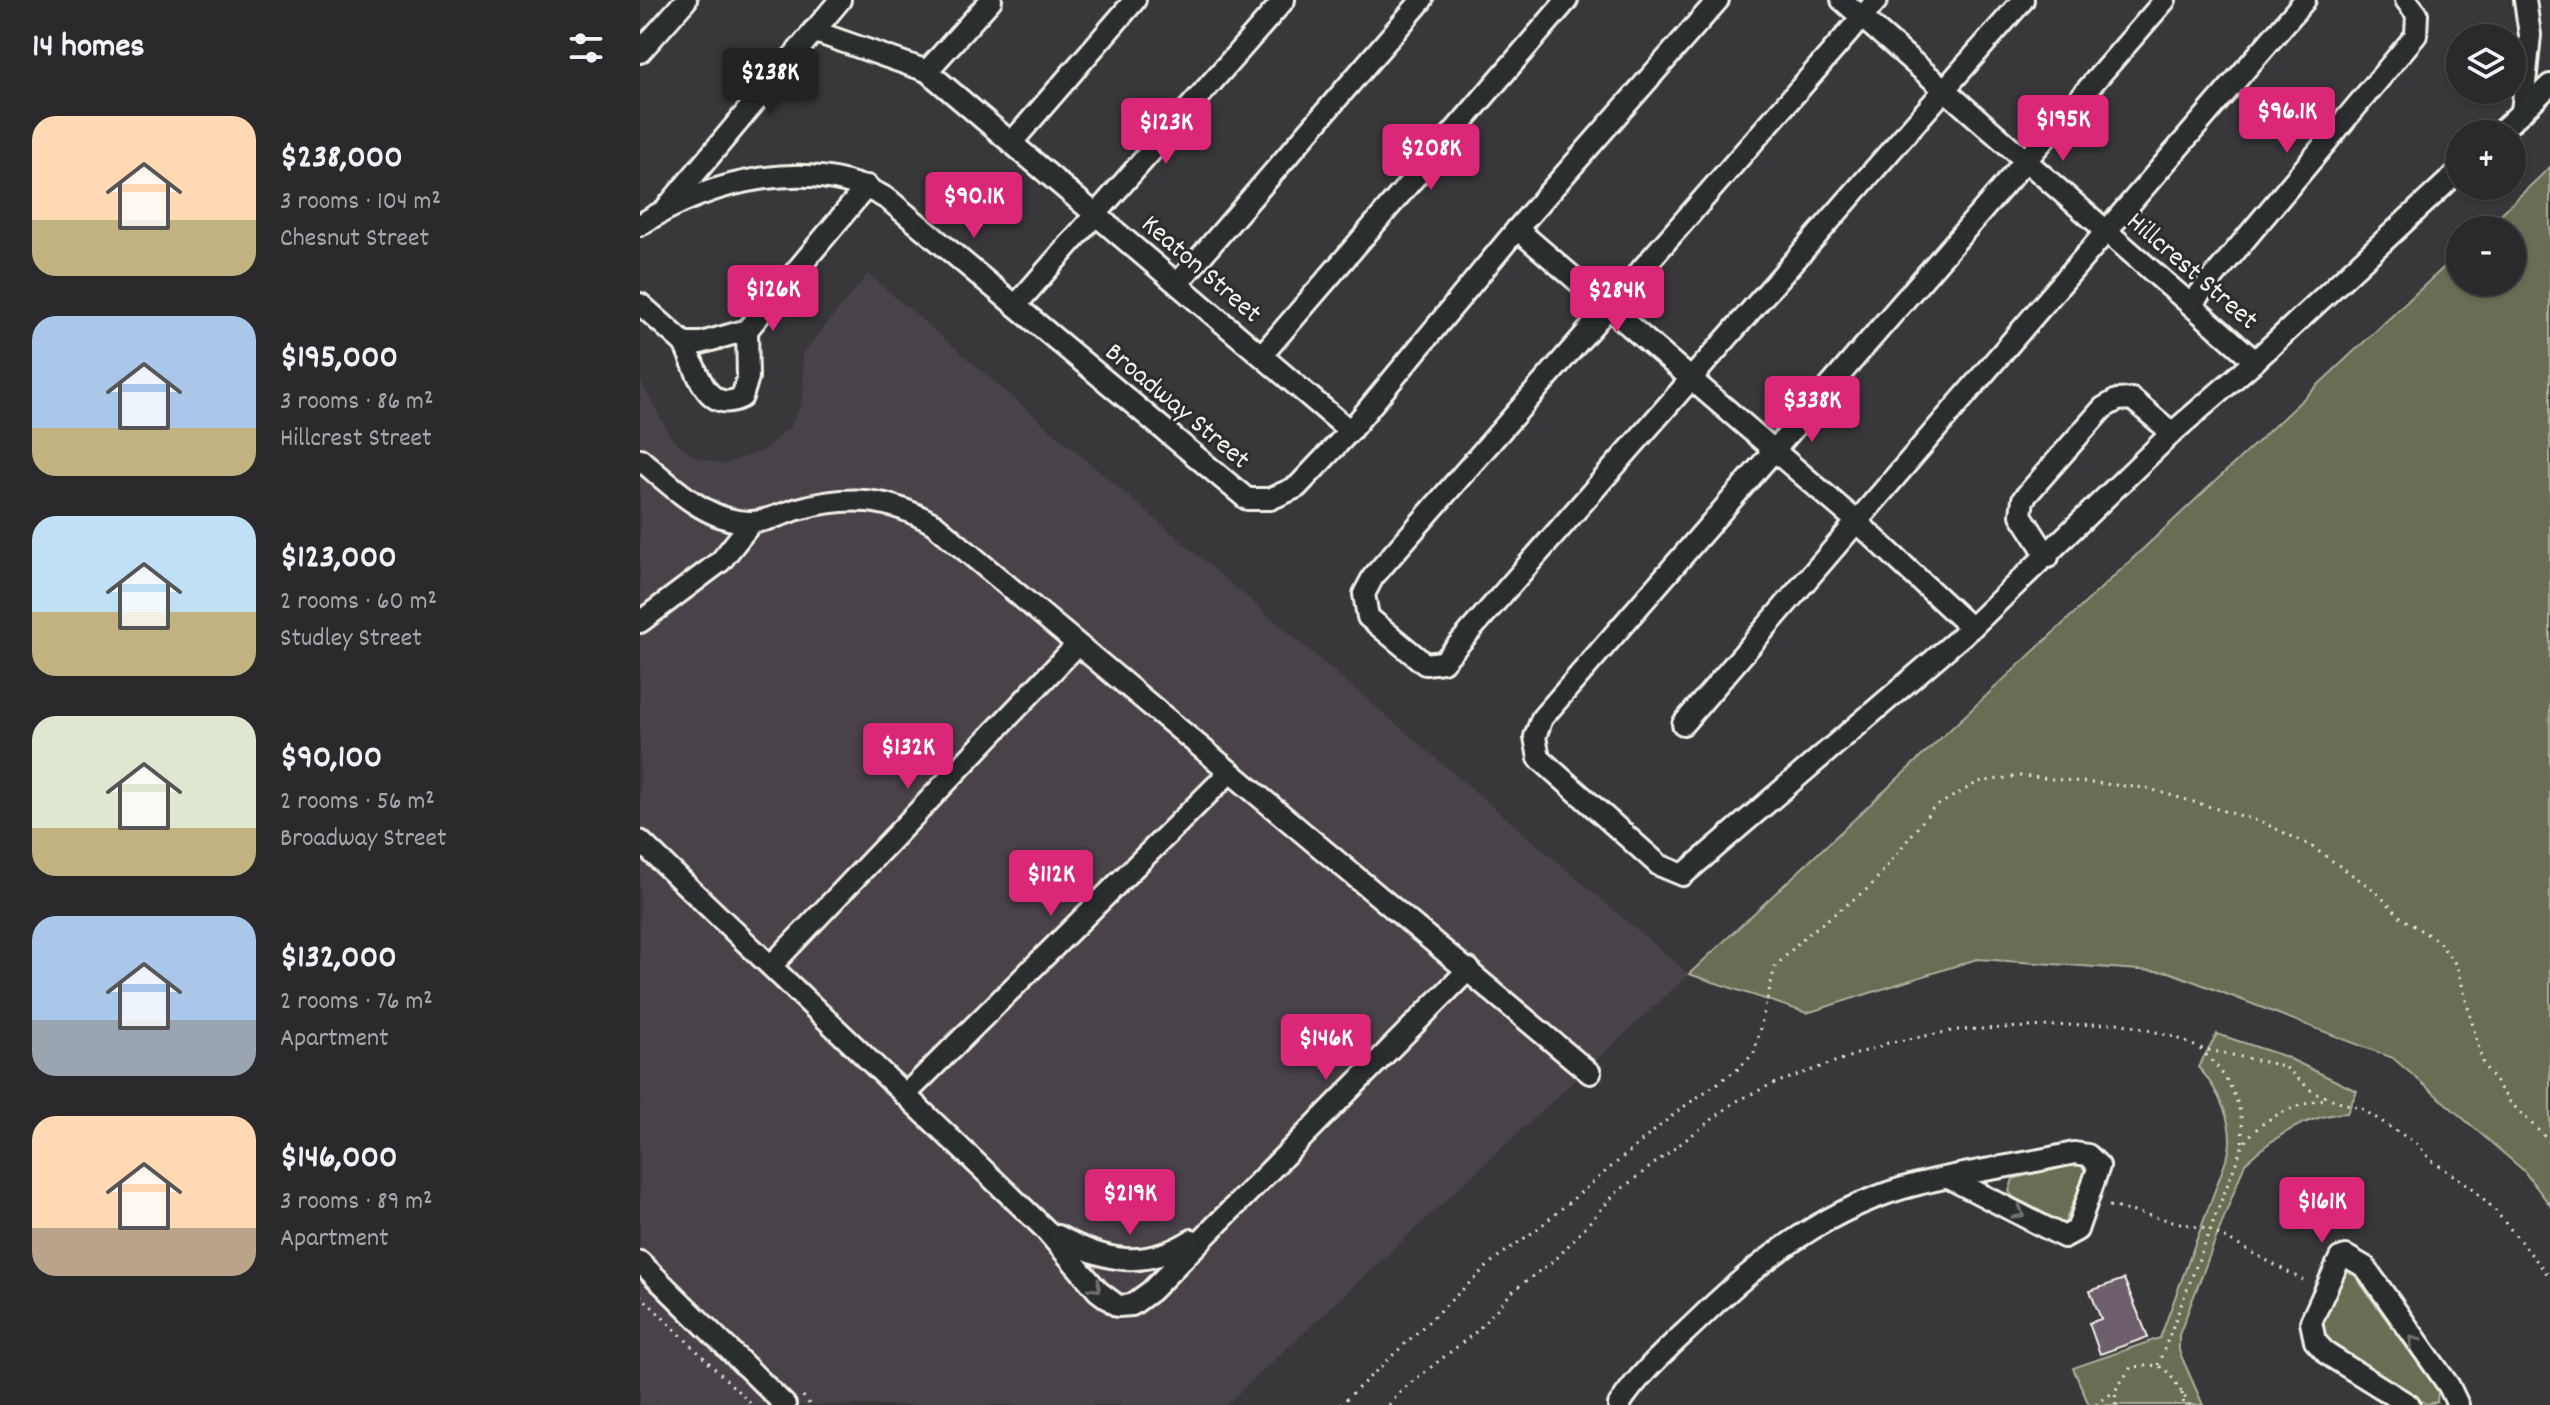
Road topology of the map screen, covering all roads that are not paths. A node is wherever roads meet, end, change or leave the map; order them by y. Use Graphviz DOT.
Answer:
graph roads {
  1 [pos="686,0"];
  2 [pos="840,0"];
  3 [pos="991,0"];
  4 [pos="1135,0"];
  5 [pos="1284,0"];
  6 [pos="1422,0"];
  7 [pos="1567,0"];
  8 [pos="1718,0"];
  9 [pos="1842,0"];
  10 [pos="1877,0"];
  11 [pos="2023,0"];
  12 [pos="2165,0"];
  13 [pos="2305,0"];
  14 [pos="2406,0"];
  15 [pos="2525,0"];
  16 [pos="1862,18"];
  17 [pos="813,31"];
  18 [pos="640,52"];
  19 [pos="927,71"];
  20 [pos="2550,85"];
  21 [pos="1947,91"];
  22 [pos="2522,112"];
  23 [pos="2513,120"];
  24 [pos="1013,141"];
  25 [pos="2027,161"];
  26 [pos="2446,183"];
  27 [pos="867,186"];
  28 [pos="668,206"];
  29 [pos="1095,212"];
  30 [pos="640,225"];
  31 [pos="1517,229"];
  32 [pos="2106,229"];
  33 [pos="1178,283"];
  34 [pos="640,304"];
  35 [pos="1017,304"];
  36 [pos="2191,304"];
  37 [pos="1610,309"];
  38 [pos="747,330"];
  39 [pos="684,343"];
  40 [pos="1262,355"];
  41 [pos="2255,361"];
  42 [pos="1692,379"];
  43 [pos="1350,431"];
  44 [pos="2172,433"];
  45 [pos="1776,452"];
  46 [pos="640,459"];
  47 [pos="1855,520"];
  48 [pos="752,522"];
  49 [pos="2048,557"];
  50 [pos="640,622"];
  51 [pos="1971,628"];
  52 [pos="1076,646"];
  53 [pos="1683,724"];
  54 [pos="1229,773"];
  55 [pos="640,841"];
  56 [pos="771,966"];
  57 [pos="1469,969"];
  58 [pos="1590,1073"];
  59 [pos="905,1095"];
  60 [pos="1949,1178"];
  61 [pos="1215,1225"];
  62 [pos="1044,1228"];
  63 [pos="640,1262"];
  64 [pos="1619,1404"];
  65 [pos="785,1405"];
  66 [pos="2409,1405"];
  67 [pos="2458,1405"];
  1 -- 18 [label="street"];
  2 -- 17 [label="street"];
  3 -- 19 [label="street"];
  4 -- 24 [label="street"];
  5 -- 29 [label="street"];
  6 -- 33 [label="street"];
  7 -- 40 [label="street"];
  8 -- 31 [label="street, Broadway Street"];
  9 -- 16 [label="street, Hillcrest Street"];
  10 -- 16 [label="street"];
  11 -- 21 [label="street"];
  12 -- 25 [label="street"];
  13 -- 32 [label="street"];
  14 -- 36 [label="street"];
  15 -- 22 [label="street"];
  16 -- 21 [label="street, Hillcrest Street"];
  16 -- 37 [label="street"];
  17 -- 19 [label="street, Keaton Street"];
  17 -- 28 [label="street"];
  19 -- 24 [label="street, Keaton Street"];
  20 -- 22 [label="street"];
  21 -- 25 [label="street, Hillcrest Street"];
  21 -- 42 [label="street"];
  22 -- 23 [label="street"];
  24 -- 29 [label="street, Keaton Street"];
  25 -- 32 [label="street, Hillcrest Street"];
  25 -- 45 [label="street"];
  26 -- 41 [label="street"];
  27 -- 28 [label="street, Broadway Street"];
  27 -- 35 [label="street, Broadway Street"];
  27 -- 38 [label="street"];
  28 -- 30 [label="street, Broadway Street"];
  29 -- 33 [label="street, Keaton Street"];
  29 -- 35 [label="street"];
  31 -- 37 [label="street"];
  31 -- 43 [label="street, Broadway Street"];
  32 -- 36 [label="street, Hillcrest Street"];
  32 -- 47 [label="street"];
  33 -- 40 [label="street, Keaton Street"];
  34 -- 39 [label="street"];
  35 -- 43 [label="street, Broadway Street"];
  36 -- 41 [label="street, Hillcrest Street"];
  37 -- 42 [label="street"];
  37 -- 42 [label="street"];
  38 -- 39 [label="street"];
  38 -- 39 [label="street"];
  40 -- 43 [label="street, Keaton Street"];
  41 -- 44 [label="street"];
  42 -- 45 [label="street"];
  44 -- 49 [label="street"];
  44 -- 49 [label="street"];
  45 -- 47 [label="street"];
  45 -- 51 [label="street"];
  46 -- 48 [label="street"];
  47 -- 51 [label="street"];
  47 -- 53 [label="street"];
  48 -- 50 [label="street"];
  48 -- 52 [label="street"];
  49 -- 51 [label="street"];
  52 -- 54 [label="street"];
  52 -- 56 [label="street"];
  54 -- 57 [label="street"];
  54 -- 59 [label="street"];
  55 -- 56 [label="street"];
  56 -- 59 [label="street"];
  57 -- 58 [label="street"];
  57 -- 61 [label="street"];
  59 -- 62 [label="street"];
  60 -- 60 [label="street, one-way"];
  60 -- 64 [label="street"];
  61 -- 62 [label="street"];
  62 -- 61 [label="street, one-way"];
  63 -- 65 [label="street"];
  67 -- 66 [label="street, one-way"];
}
